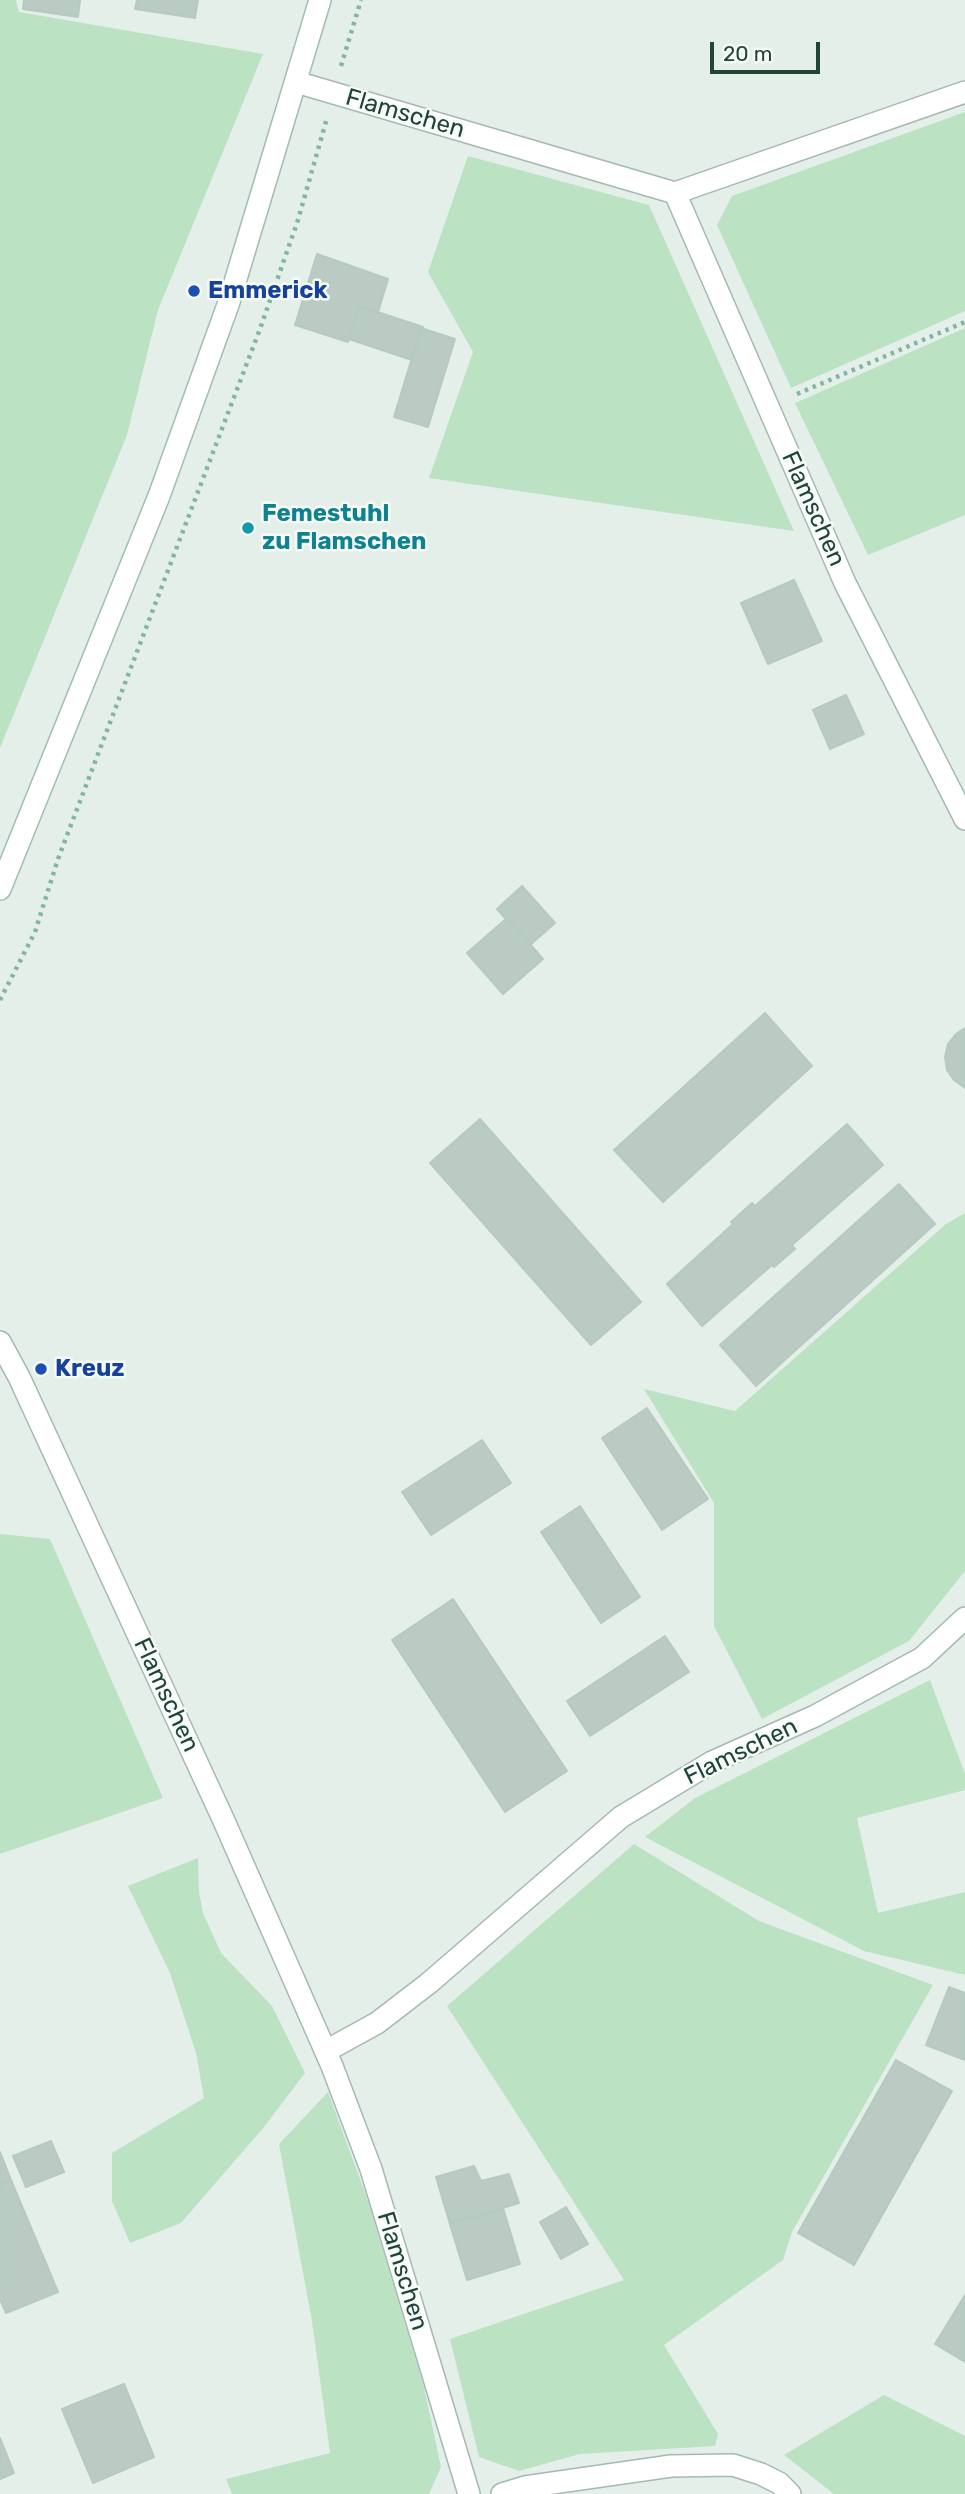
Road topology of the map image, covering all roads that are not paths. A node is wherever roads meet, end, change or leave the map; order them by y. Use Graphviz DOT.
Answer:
graph roads {
  1 [pos="320,0"];
  2 [pos="296,82"];
  3 [pos="965,92"];
  4 [pos="675,193"];
  5 [pos="965,819"];
  6 [pos="0,889"];
  7 [pos="0,1342"];
  8 [pos="965,1618"];
  9 [pos="326,2051"];
  10 [pos="469,2494"];
  11 [pos="502,2494"];
  12 [pos="790,2494"];
  1 -- 2 [label="street"];
  2 -- 4 [label="street, Flamschen"];
  2 -- 6 [label="street"];
  3 -- 4 [label="street"];
  4 -- 5 [label="street, Flamschen"];
  7 -- 9 [label="street, Flamschen"];
  8 -- 9 [label="street, Flamschen"];
  9 -- 10 [label="street, Flamschen"];
  11 -- 12 [label="street"];
}
